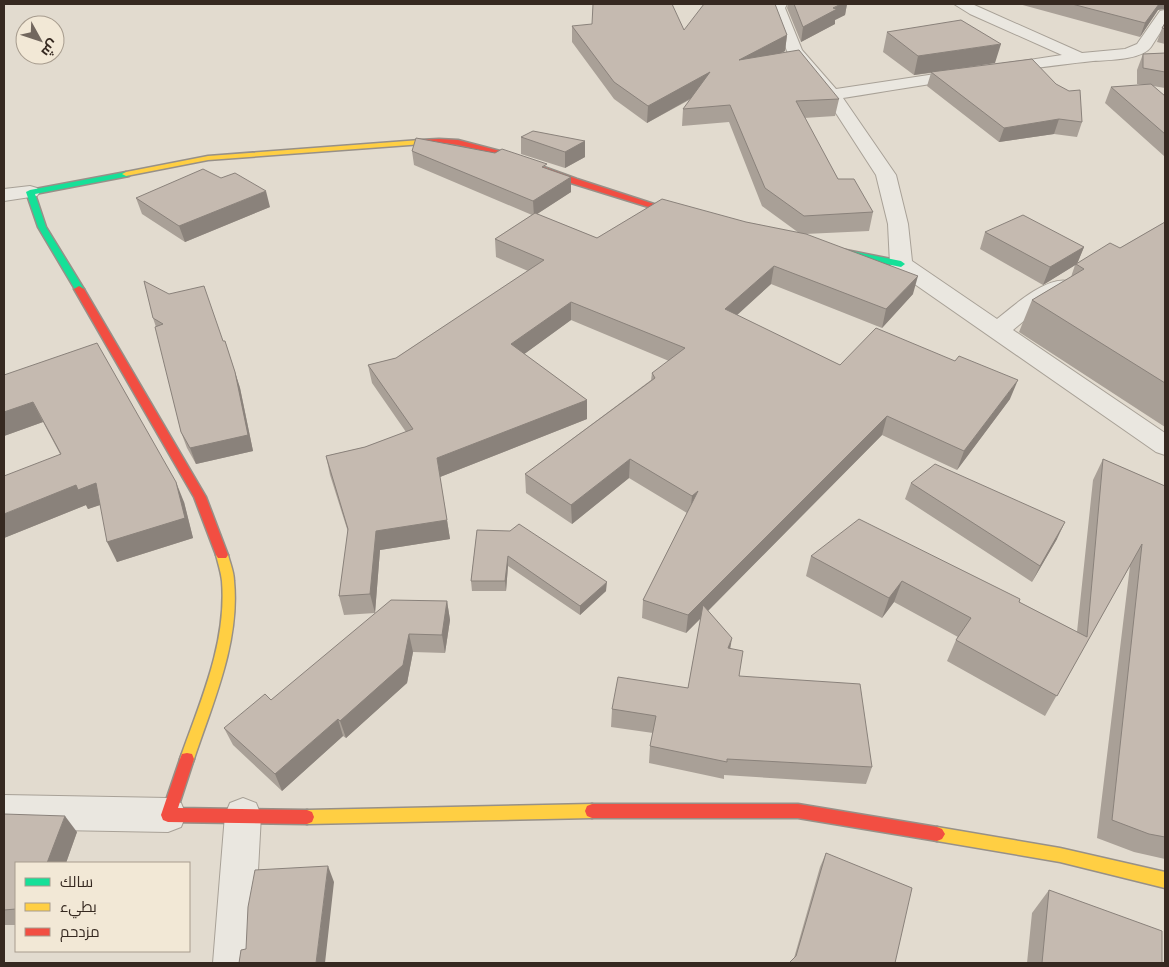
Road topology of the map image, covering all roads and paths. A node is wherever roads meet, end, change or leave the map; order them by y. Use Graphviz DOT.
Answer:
graph roads {
  1 [pos="780,4"];
  2 [pos="961,4"];
  3 [pos="1165,14"];
  4 [pos="1078,57"];
  5 [pos="831,95"];
  6 [pos="30,192"];
  7 [pos="4,195"];
  8 [pos="697,219"];
  9 [pos="827,249"];
  10 [pos="901,264"];
  11 [pos="1079,274"];
  12 [pos="997,331"];
  13 [pos="1165,446"];
  14 [pos="4,812"];
  15 [pos="168,814"];
  16 [pos="243,815"];
  17 [pos="1165,880"];
  18 [pos="233,963"];
  1 -- 5 [label="street"];
  2 -- 4 [label="street"];
  3 -- 4 [label="street"];
  4 -- 5 [label="street"];
  5 -- 10 [label="street"];
  6 -- 7 [label="street"];
  6 -- 8 [label="street"];
  6 -- 15 [label="street"];
  9 -- 10 [label="street"];
  10 -- 12 [label="street"];
  11 -- 12 [label="street"];
  12 -- 13 [label="street"];
  14 -- 15 [label="street"];
  15 -- 16 [label="street"];
  16 -- 17 [label="street"];
  16 -- 18 [label="street"];
}
